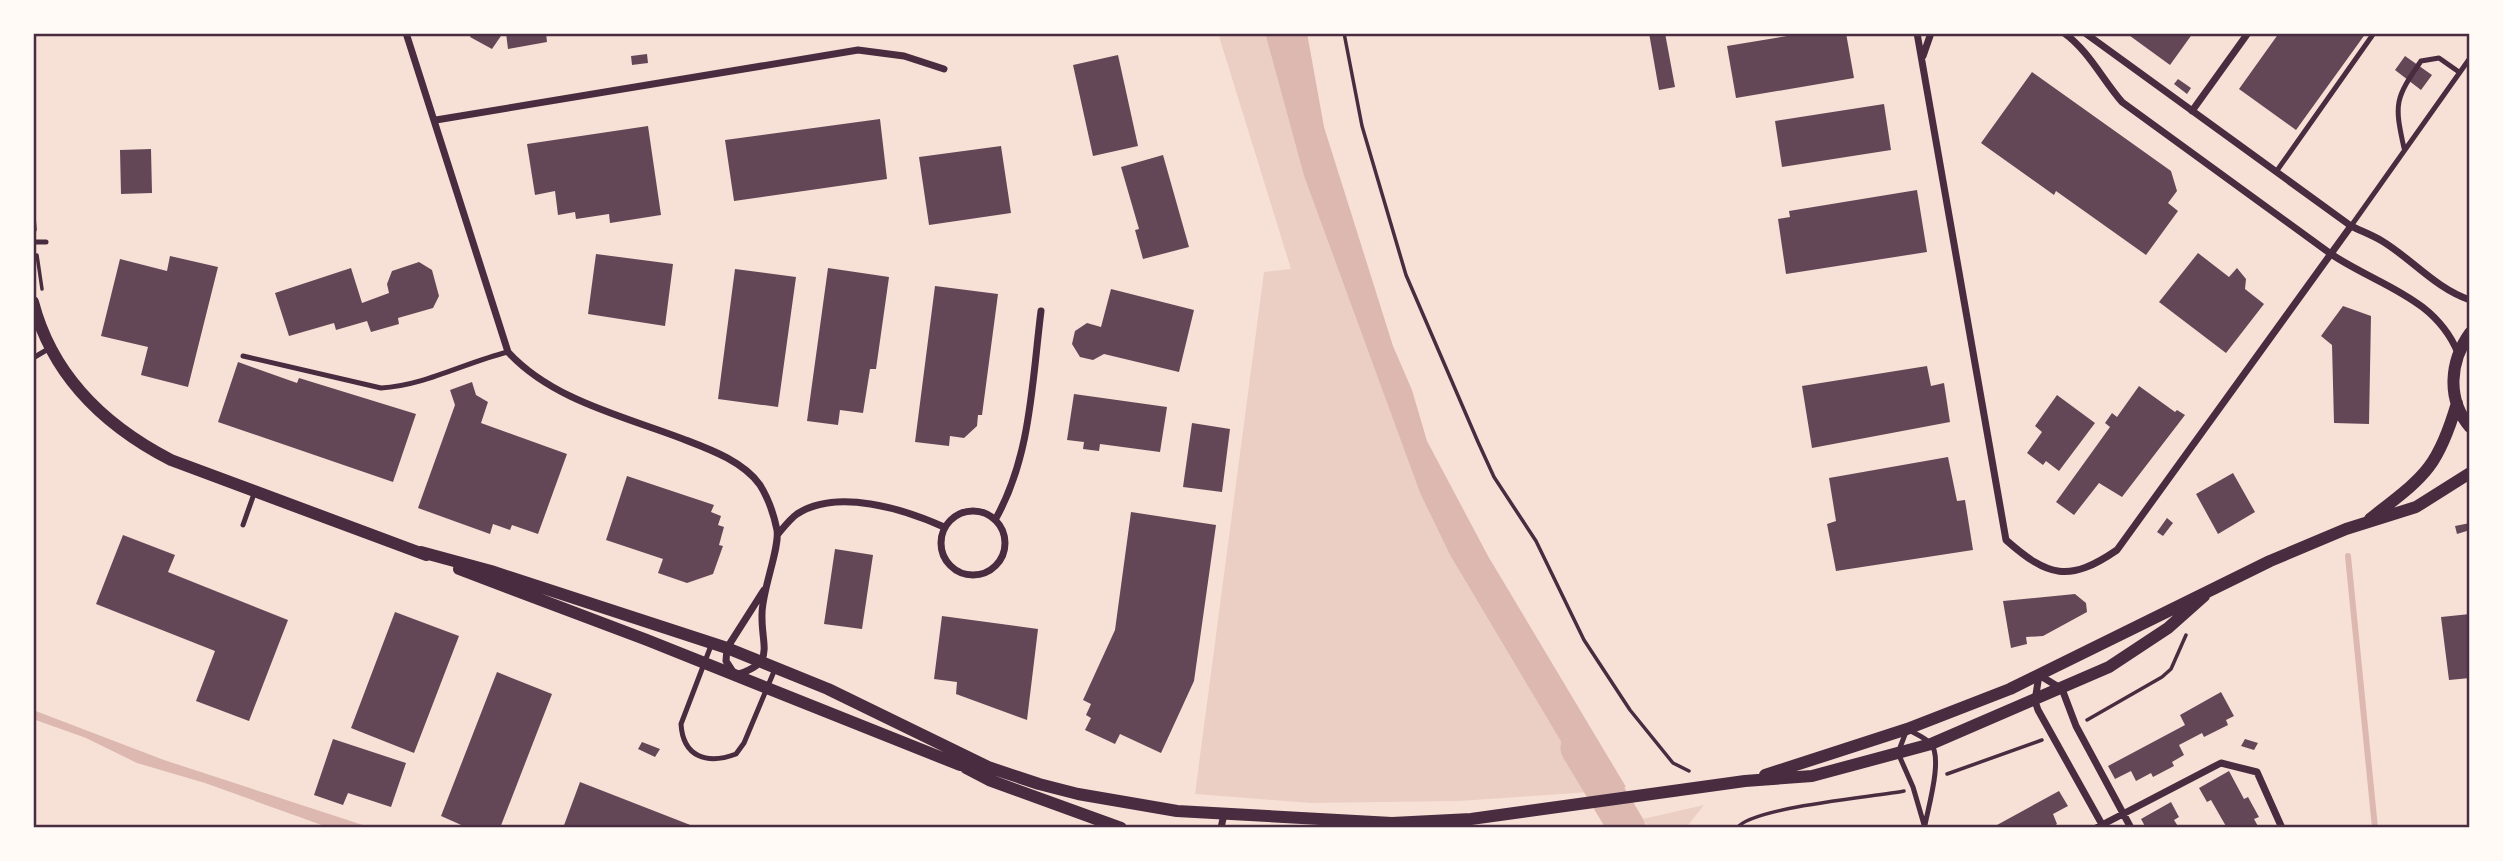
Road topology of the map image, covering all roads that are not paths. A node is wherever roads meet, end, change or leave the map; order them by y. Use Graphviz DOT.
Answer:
graph roads {
  1 [pos="406,33"];
  2 [pos="1917,33"];
  3 [pos="1931,33"];
  4 [pos="2064,33"];
  5 [pos="2085,33"];
  6 [pos="2248,33"];
  7 [pos="2374,33"];
  8 [pos="1923,57"];
  9 [pos="2470,58"];
  10 [pos="944,69"];
  11 [pos="2459,72"];
  12 [pos="2192,111"];
  13 [pos="436,120"];
  14 [pos="2404,148"];
  15 [pos="2276,172"];
  16 [pos="2351,226"];
  17 [pos="35,242"];
  18 [pos="46,242"];
  19 [pos="2331,254"];
  20 [pos="39,300"];
  21 [pos="2470,300"];
  22 [pos="1041,311"];
  23 [pos="2470,333"];
  24 [pos="50,348"];
  25 [pos="508,352"];
  26 [pos="2458,353"];
  27 [pos="243,356"];
  28 [pos="33,358"];
  29 [pos="2457,403"];
  30 [pos="2470,427"];
  31 [pos="2470,472"];
  32 [pos="255,491"];
  33 [pos="995,520"];
  34 [pos="2365,523"];
  35 [pos="243,525"];
  36 [pos="944,527"];
  37 [pos="778,534"];
  38 [pos="421,552"];
  39 [pos="764,590"];
  40 [pos="2204,596"];
  41 [pos="712,643"];
  42 [pos="727,648"];
  43 [pos="762,662"];
  44 [pos="704,663"];
  45 [pos="775,667"];
  46 [pos="734,675"];
  47 [pos="2039,675"];
  48 [pos="766,689"];
  49 [pos="2062,689"];
  50 [pos="2035,701"];
  51 [pos="1907,729"];
  52 [pos="1931,744"];
  53 [pos="1898,752"];
  54 [pos="960,765"];
  55 [pos="988,767"];
  56 [pos="1745,781"];
  57 [pos="2123,813"];
  58 [pos="1222,821"];
  59 [pos="1925,827"];
  60 [pos="2100,827"];
  61 [pos="1121,828"];
  62 [pos="2131,828"];
  63 [pos="2282,828"];
  1 -- 13 [label="street"];
  2 -- 8 [label="street"];
  3 -- 8 [label="street"];
  4 -- 19 [label="street"];
  5 -- 12 [label="street"];
  6 -- 12 [label="street"];
  7 -- 15 [label="lane"];
  8 -- 19 [label="street"];
  9 -- 11 [label="lane"];
  10 -- 13 [label="street"];
  11 -- 14 [label="lane"];
  11 -- 14 [label="lane"];
  12 -- 15 [label="street"];
  13 -- 25 [label="street"];
  14 -- 16 [label="lane"];
  15 -- 16 [label="street"];
  16 -- 19 [label="street"];
  16 -- 21 [label="street"];
  17 -- 18 [label="lane"];
  19 -- 26 [label="street"];
  20 -- 24 [label="street"];
  22 -- 33 [label="street"];
  23 -- 26 [label="street"];
  24 -- 28 [label="lane"];
  24 -- 32 [label="street"];
  25 -- 27 [label="lane"];
  25 -- 37 [label="street"];
  26 -- 29 [label="street"];
  29 -- 30 [label="street"];
  29 -- 34 [label="street"];
  31 -- 34 [label="street"];
  32 -- 35 [label="lane"];
  32 -- 38 [label="street"];
  33 -- 36 [label="street"];
  33 -- 36 [label="street"];
  34 -- 40 [label="street"];
  36 -- 37 [label="street"];
  37 -- 39 [label="street"];
  38 -- 41 [label="street"];
  38 -- 44 [label="street"];
  39 -- 42 [label="street"];
  39 -- 43 [label="street"];
  40 -- 47 [label="street"];
  40 -- 49 [label="street"];
  41 -- 42 [label="street"];
  41 -- 44 [label="lane"];
  42 -- 43 [label="street"];
  42 -- 46 [label="street"];
  43 -- 45 [label="street"];
  43 -- 46 [label="street"];
  44 -- 46 [label="street"];
  44 -- 48 [label="lane"];
  45 -- 48 [label="lane"];
  45 -- 55 [label="street"];
  46 -- 48 [label="street"];
  47 -- 49 [label="street"];
  47 -- 50 [label="street"];
  47 -- 51 [label="street"];
  48 -- 54 [label="street"];
  49 -- 50 [label="street"];
  49 -- 57 [label="street"];
  50 -- 52 [label="street"];
  50 -- 60 [label="street"];
  51 -- 52 [label="lane"];
  51 -- 53 [label="lane"];
  51 -- 56 [label="street"];
  52 -- 53 [label="street"];
  52 -- 59 [label="lane"];
  53 -- 56 [label="street"];
  53 -- 59 [label="lane"];
  54 -- 55 [label="street"];
  54 -- 61 [label="street"];
  55 -- 58 [label="street"];
  56 -- 58 [label="street"];
  57 -- 60 [label="street"];
  57 -- 62 [label="street"];
  57 -- 63 [label="street"];
}
